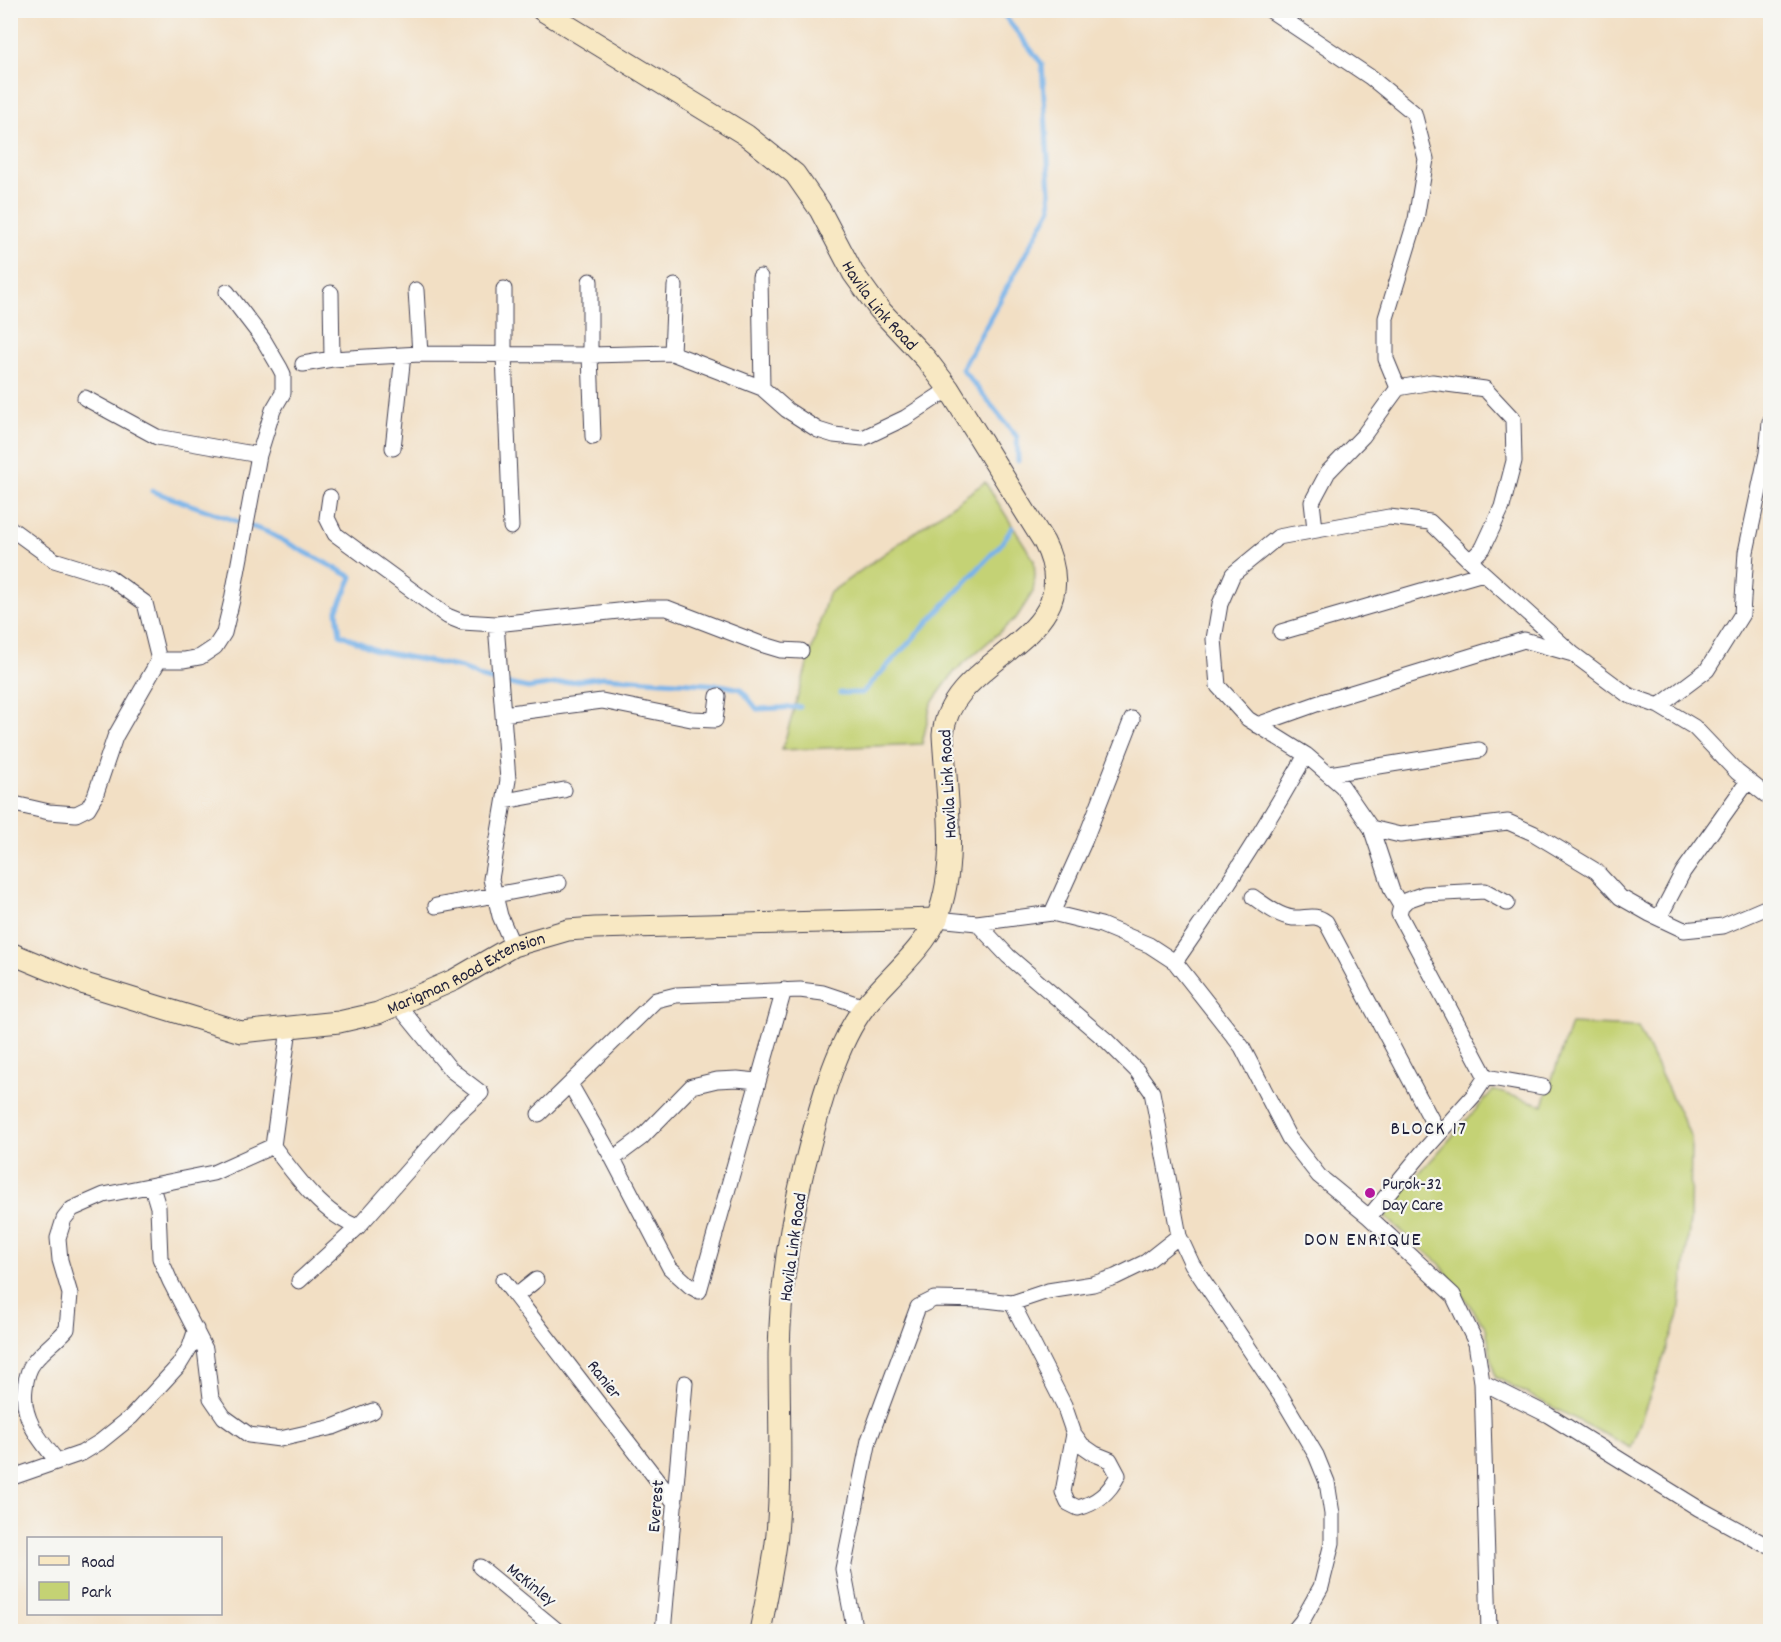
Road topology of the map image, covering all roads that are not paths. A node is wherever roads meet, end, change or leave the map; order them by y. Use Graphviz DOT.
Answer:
graph roads {
  1 [pos="542,10"];
  2 [pos="1270,10"];
  3 [pos="760,277"];
  4 [pos="590,281"];
  5 [pos="675,286"];
  6 [pos="504,289"];
  7 [pos="416,290"];
  8 [pos="227,292"];
  9 [pos="331,293"];
  10 [pos="672,353"];
  11 [pos="420,354"];
  12 [pos="403,355"];
  13 [pos="504,355"];
  14 [pos="590,355"];
  15 [pos="332,359"];
  16 [pos="303,364"];
  17 [pos="762,388"];
  18 [pos="1398,388"];
  19 [pos="949,389"];
  20 [pos="85,398"];
  21 [pos="1770,422"];
  22 [pos="593,437"];
  23 [pos="393,448"];
  24 [pos="259,455"];
  25 [pos="330,497"];
  26 [pos="512,527"];
  27 [pos="10,528"];
  28 [pos="1315,529"];
  29 [pos="1470,561"];
  30 [pos="1483,573"];
  31 [pos="496,624"];
  32 [pos="1281,632"];
  33 [pos="801,651"];
  34 [pos="1573,654"];
  35 [pos="159,660"];
  36 [pos="718,696"];
  37 [pos="1659,706"];
  38 [pos="503,714"];
  39 [pos="1132,720"];
  40 [pos="1257,725"];
  41 [pos="1479,750"];
  42 [pos="1306,755"];
  43 [pos="1329,774"];
  44 [pos="1748,781"];
  45 [pos="564,790"];
  46 [pos="1770,798"];
  47 [pos="506,801"];
  48 [pos="10,803"];
  49 [pos="1371,828"];
  50 [pos="559,883"];
  51 [pos="493,895"];
  52 [pos="1253,897"];
  53 [pos="1507,903"];
  54 [pos="436,906"];
  55 [pos="1401,906"];
  56 [pos="1770,906"];
  57 [pos="1052,913"];
  58 [pos="1659,918"];
  59 [pos="937,919"];
  60 [pos="977,923"];
  61 [pos="513,946"];
  62 [pos="10,953"];
  63 [pos="1175,962"];
  64 [pos="783,990"];
  65 [pos="398,1005"];
  66 [pos="865,1007"];
  67 [pos="289,1028"];
  68 [pos="1486,1077"];
  69 [pos="757,1081"];
  70 [pos="570,1084"];
  71 [pos="1543,1087"];
  72 [pos="539,1114"];
  73 [pos="1439,1134"];
  74 [pos="273,1146"];
  75 [pos="613,1159"];
  76 [pos="152,1186"];
  77 [pos="1369,1217"];
  78 [pos="358,1227"];
  79 [pos="1179,1236"];
  80 [pos="503,1280"];
  81 [pos="536,1280"];
  82 [pos="299,1281"];
  83 [pos="516,1296"];
  84 [pos="1012,1303"];
  85 [pos="196,1329"];
  86 [pos="1482,1382"];
  87 [pos="685,1383"];
  88 [pos="373,1411"];
  89 [pos="1074,1434"];
  90 [pos="57,1461"];
  91 [pos="10,1478"];
  92 [pos="675,1503"];
  93 [pos="1770,1545"];
  94 [pos="480,1567"];
  95 [pos="498,1581"];
  96 [pos="487,1594"];
  97 [pos="559,1632"];
  98 [pos="663,1632"];
  99 [pos="760,1632"];
  100 [pos="855,1632"];
  101 [pos="1293,1632"];
  102 [pos="1489,1632"];
  1 -- 19 [label="street, Havila Link Road"];
  2 -- 18 [label="street"];
  3 -- 17 [label="street"];
  4 -- 14 [label="street"];
  5 -- 10 [label="street"];
  6 -- 13 [label="street"];
  7 -- 11 [label="street"];
  8 -- 24 [label="street"];
  9 -- 15 [label="street"];
  10 -- 14 [label="street"];
  10 -- 17 [label="street"];
  11 -- 12 [label="street"];
  11 -- 13 [label="street"];
  12 -- 15 [label="street"];
  12 -- 23 [label="street"];
  13 -- 14 [label="street"];
  13 -- 26 [label="street"];
  14 -- 22 [label="street"];
  15 -- 16 [label="street"];
  17 -- 19 [label="street"];
  18 -- 28 [label="street"];
  18 -- 29 [label="street"];
  19 -- 59 [label="street, Havila Link Road"];
  20 -- 24 [label="street"];
  21 -- 37 [label="street"];
  24 -- 35 [label="street"];
  25 -- 31 [label="street"];
  27 -- 35 [label="street"];
  28 -- 29 [label="street"];
  28 -- 40 [label="street"];
  29 -- 30 [label="street"];
  30 -- 32 [label="street"];
  30 -- 34 [label="street"];
  31 -- 33 [label="street"];
  31 -- 38 [label="street"];
  34 -- 37 [label="street"];
  34 -- 40 [label="street"];
  35 -- 48 [label="street"];
  36 -- 38 [label="street"];
  37 -- 44 [label="street"];
  38 -- 47 [label="street"];
  39 -- 57 [label="street"];
  40 -- 42 [label="street"];
  41 -- 43 [label="street"];
  42 -- 43 [label="street"];
  42 -- 63 [label="street"];
  43 -- 49 [label="street"];
  44 -- 46 [label="street"];
  44 -- 58 [label="street"];
  45 -- 47 [label="street"];
  47 -- 51 [label="street"];
  49 -- 55 [label="street"];
  49 -- 58 [label="street"];
  50 -- 51 [label="street"];
  51 -- 54 [label="street"];
  51 -- 61 [label="street"];
  52 -- 73 [label="street"];
  53 -- 55 [label="street"];
  55 -- 68 [label="street"];
  56 -- 58 [label="street"];
  57 -- 60 [label="street"];
  57 -- 63 [label="street"];
  59 -- 60 [label="street"];
  59 -- 61 [label="street, Marigman Road Extension"];
  59 -- 66 [label="street, Havila Link Road"];
  60 -- 79 [label="street"];
  61 -- 65 [label="street, Marigman Road Extension"];
  62 -- 67 [label="street, Marigman Road Extension"];
  63 -- 77 [label="street"];
  64 -- 66 [label="street"];
  64 -- 69 [label="street"];
  64 -- 70 [label="street"];
  65 -- 67 [label="street, Marigman Road Extension"];
  65 -- 78 [label="street"];
  66 -- 99 [label="street, Havila Link Road"];
  67 -- 74 [label="street"];
  68 -- 71 [label="street"];
  68 -- 73 [label="street"];
  69 -- 75 [label="street"];
  69 -- 75 [label="street"];
  70 -- 72 [label="street"];
  70 -- 75 [label="street"];
  73 -- 77 [label="street"];
  74 -- 76 [label="street"];
  74 -- 78 [label="street"];
  76 -- 85 [label="street"];
  76 -- 90 [label="street"];
  77 -- 86 [label="street"];
  78 -- 82 [label="street"];
  79 -- 84 [label="street"];
  79 -- 101 [label="street"];
  80 -- 83 [label="street, Ranier"];
  81 -- 83 [label="street"];
  83 -- 92 [label="street, Ranier"];
  84 -- 89 [label="street"];
  84 -- 100 [label="street"];
  85 -- 88 [label="street"];
  85 -- 90 [label="street"];
  86 -- 93 [label="street"];
  86 -- 102 [label="street"];
  87 -- 92 [label="street, Everest"];
  89 -- 89 [label="street"];
  90 -- 91 [label="street"];
  92 -- 98 [label="street, Everest"];
  94 -- 95 [label="street, McKinley"];
  95 -- 96 [label="street"];
  95 -- 97 [label="street, McKinley"];
}
